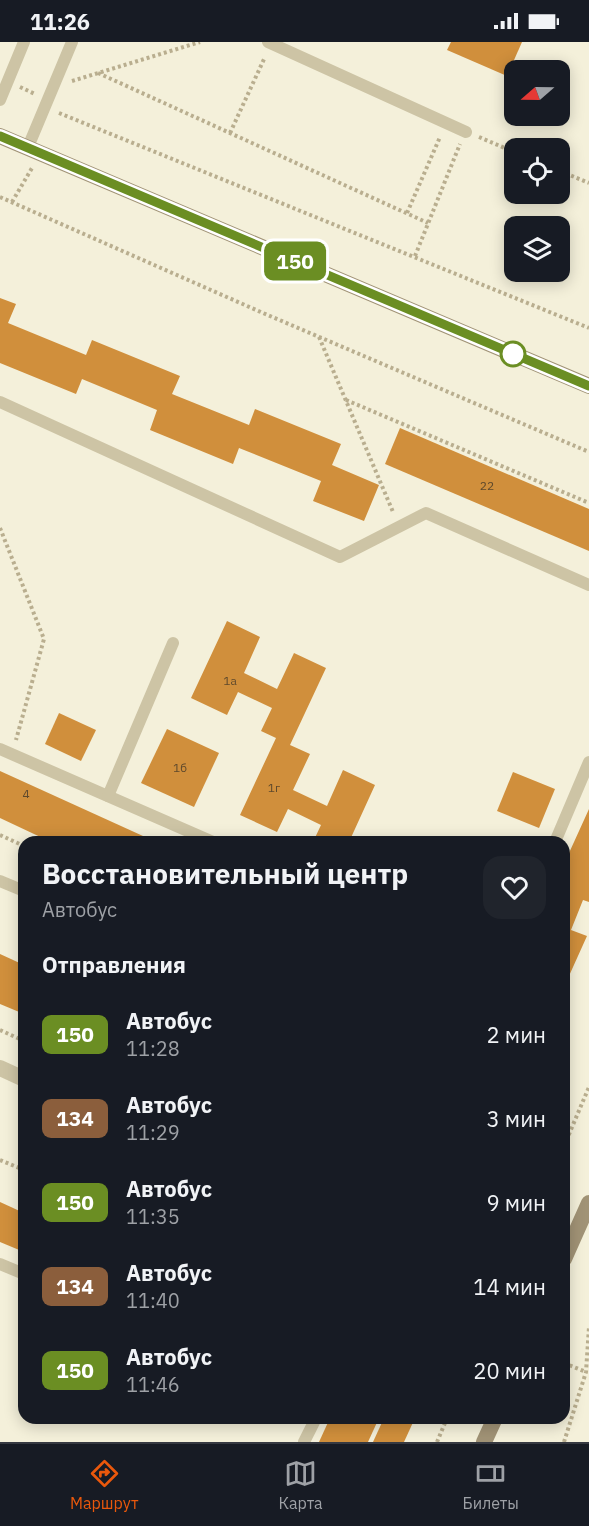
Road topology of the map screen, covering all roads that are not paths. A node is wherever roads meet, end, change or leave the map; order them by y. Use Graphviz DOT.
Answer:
graph roads {
  1 [pos="24,42"];
  2 [pos="72,42"];
  3 [pos="269,43"];
  4 [pos="0,100"];
  5 [pos="466,132"];
  6 [pos="0,136"];
  7 [pos="27,147"];
  8 [pos="589,386"];
  9 [pos="0,402"];
  10 [pos="589,585"];
  11 [pos="173,643"];
  12 [pos="0,748"];
  13 [pos="589,762"];
  14 [pos="108,796"];
  15 [pos="199,836"];
  16 [pos="558,836"];
  17 [pos="0,881"];
  18 [pos="18,888"];
  19 [pos="0,1068"];
  20 [pos="18,1076"];
  21 [pos="589,1203"];
  22 [pos="570,1246"];
  23 [pos="0,1264"];
  24 [pos="18,1272"];
  25 [pos="313,1424"];
  26 [pos="492,1424"];
  27 [pos="304,1442"];
  28 [pos="484,1442"];
  1 -- 4 [label="lane"];
  2 -- 7 [label="lane"];
  3 -- 5 [label="lane"];
  6 -- 7 [label="main road"];
  7 -- 8 [label="main road"];
  9 -- 10 [label="lane"];
  11 -- 14 [label="lane"];
  12 -- 14 [label="lane"];
  13 -- 16 [label="lane"];
  14 -- 15 [label="lane"];
  17 -- 18 [label="lane"];
  19 -- 20 [label="street"];
  21 -- 22 [label="main road"];
  23 -- 24 [label="lane"];
  25 -- 27 [label="lane"];
  26 -- 28 [label="main road"];
}
